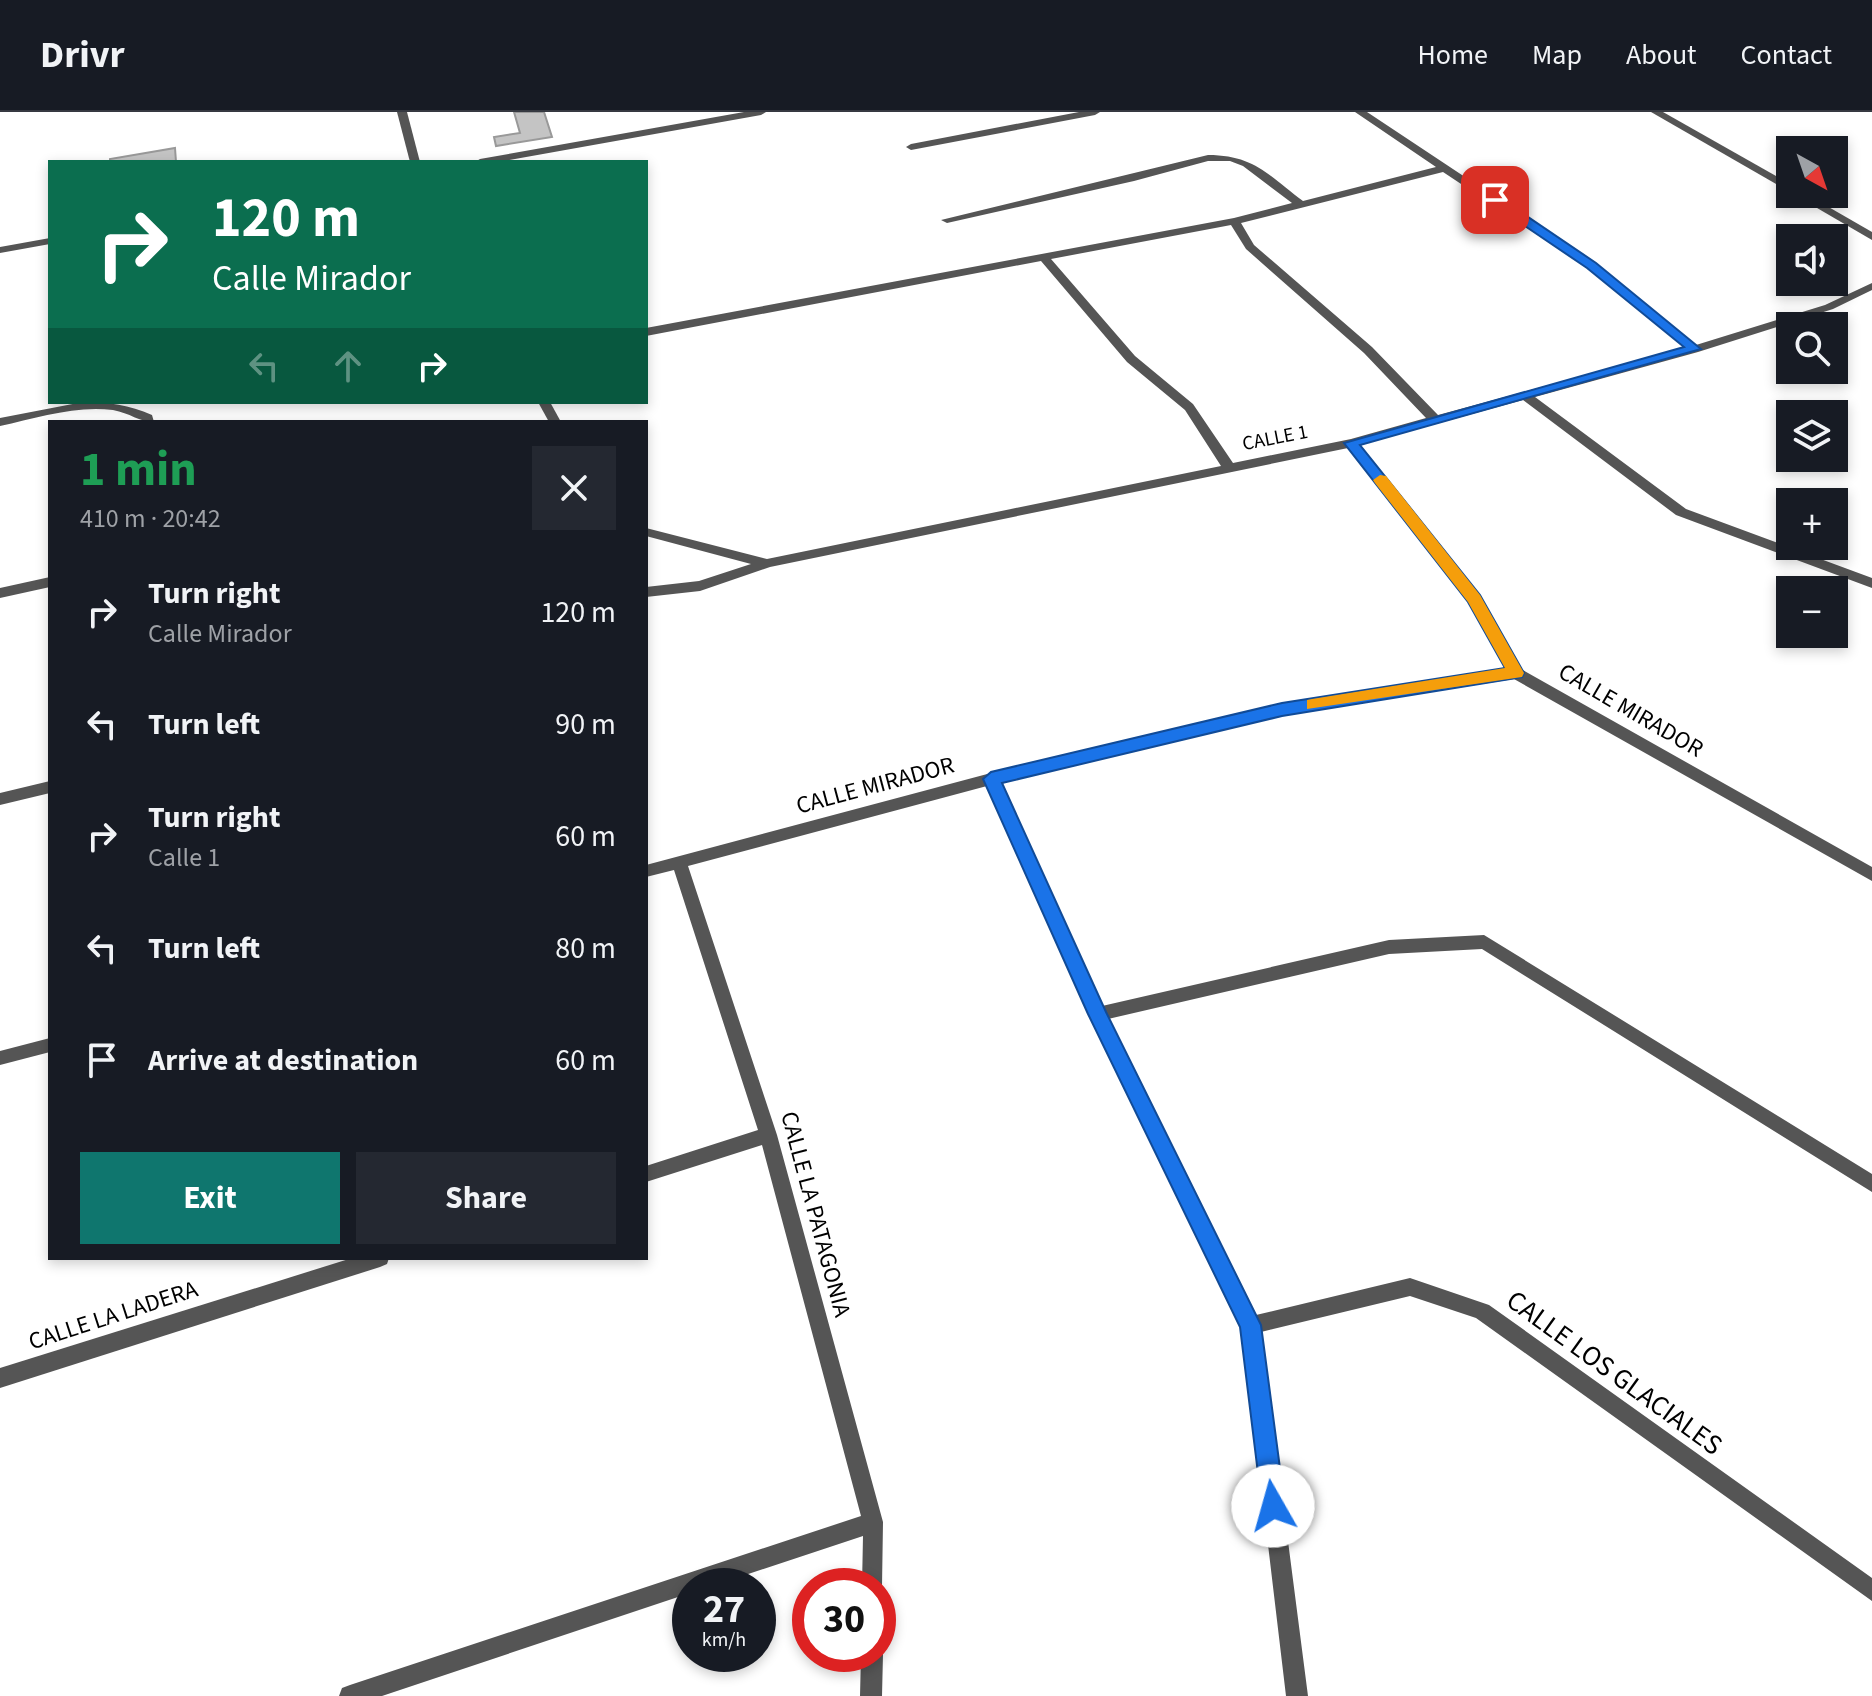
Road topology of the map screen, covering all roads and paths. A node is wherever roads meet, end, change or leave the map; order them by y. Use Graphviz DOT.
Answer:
graph roads {
  1 [pos="402,112"];
  2 [pos="761,112"];
  3 [pos="1095,112"];
  4 [pos="1360,112"];
  5 [pos="1656,112"];
  6 [pos="911,147"];
  7 [pos="414,160"];
  8 [pos="491,160"];
  9 [pos="1447,168"];
  10 [pos="1776,181"];
  11 [pos="1299,203"];
  12 [pos="1822,208"];
  13 [pos="947,220"];
  14 [pos="1234,221"];
  15 [pos="1872,237"];
  16 [pos="48,241"];
  17 [pos="0,250"];
  18 [pos="1045,259"];
  19 [pos="1872,286"];
  20 [pos="648,332"];
  21 [pos="1694,349"];
  22 [pos="1523,394"];
  23 [pos="90,404"];
  24 [pos="102,404"];
  25 [pos="1434,419"];
  26 [pos="148,420"];
  27 [pos="0,422"];
  28 [pos="1351,443"];
  29 [pos="1228,466"];
  30 [pos="648,533"];
  31 [pos="768,563"];
  32 [pos="48,582"];
  33 [pos="1872,583"];
  34 [pos="648,592"];
  35 [pos="0,593"];
  36 [pos="1516,673"];
  37 [pos="991,779"];
  38 [pos="48,787"];
  39 [pos="0,799"];
  40 [pos="679,861"];
  41 [pos="648,870"];
  42 [pos="1872,875"];
  43 [pos="1097,1014"];
  44 [pos="48,1046"];
  45 [pos="0,1058"];
  46 [pos="768,1135"];
  47 [pos="648,1173"];
  48 [pos="1872,1184"];
  49 [pos="374,1260"];
  50 [pos="1251,1325"];
  51 [pos="0,1378"];
  52 [pos="873,1522"];
  53 [pos="872,1568"];
  54 [pos="1872,1591"];
  55 [pos="872,1672"];
  56 [pos="1300,1693"];
  57 [pos="350,1696"];
  58 [pos="871,1696"];
  1 -- 7 [label="street"];
  2 -- 8 [label="street"];
  3 -- 6 [label="street"];
  4 -- 9 [label="street"];
  5 -- 10 [label="street"];
  9 -- 11 [label="street"];
  9 -- 21 [label="street"];
  11 -- 13 [label="street"];
  11 -- 14 [label="street"];
  12 -- 15 [label="street"];
  14 -- 18 [label="street"];
  14 -- 25 [label="street"];
  16 -- 17 [label="street"];
  18 -- 20 [label="street"];
  18 -- 29 [label="street"];
  19 -- 21 [label="street, CALLE 1"];
  21 -- 22 [label="street, CALLE 1"];
  22 -- 25 [label="street, CALLE 1"];
  22 -- 33 [label="street"];
  23 -- 27 [label="street"];
  24 -- 26 [label="street"];
  25 -- 28 [label="street, CALLE 1"];
  28 -- 29 [label="street, CALLE 1"];
  28 -- 36 [label="street"];
  29 -- 31 [label="street, CALLE 1"];
  30 -- 31 [label="street"];
  31 -- 34 [label="street, CALLE 1"];
  32 -- 35 [label="street"];
  36 -- 37 [label="street, CALLE MIRADOR"];
  36 -- 42 [label="street, CALLE MIRADOR"];
  37 -- 40 [label="street, CALLE MIRADOR"];
  37 -- 43 [label="street"];
  38 -- 39 [label="street"];
  40 -- 41 [label="street, CALLE MIRADOR"];
  40 -- 46 [label="street, CALLE LA PATAGONIA"];
  43 -- 48 [label="street"];
  43 -- 50 [label="street"];
  44 -- 45 [label="street"];
  46 -- 47 [label="street"];
  46 -- 52 [label="street, CALLE LA PATAGONIA"];
  49 -- 51 [label="street, CALLE LA LADERA"];
  50 -- 54 [label="street, CALLE LOS GLACIALES"];
  50 -- 56 [label="street"];
  52 -- 53 [label="street, CALLE LA PATAGONIA"];
  52 -- 57 [label="street"];
  55 -- 58 [label="street"];
}
